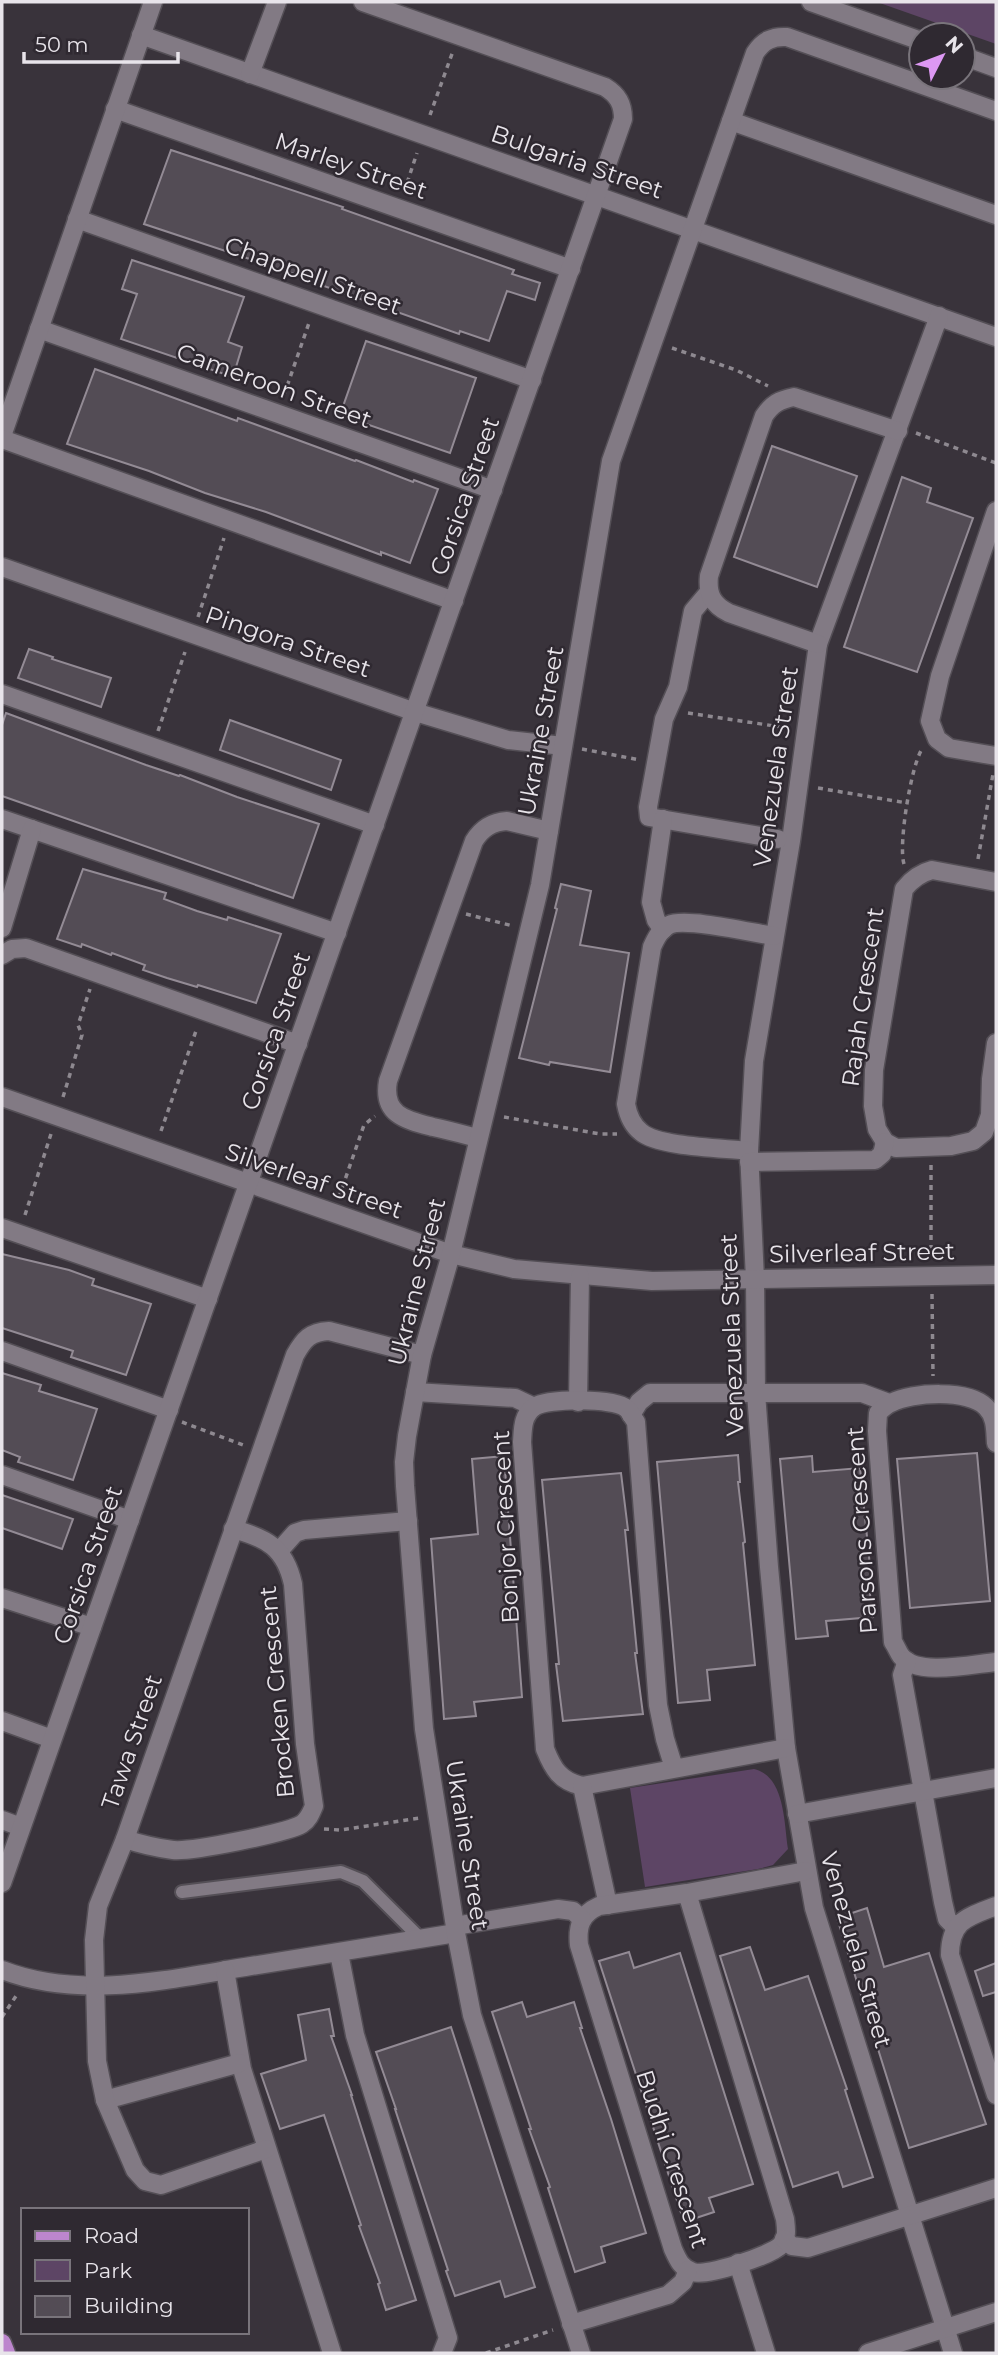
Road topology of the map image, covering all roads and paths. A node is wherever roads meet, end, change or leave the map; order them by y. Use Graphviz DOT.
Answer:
graph roads {
  1 [pos="153,2"];
  2 [pos="277,2"];
  3 [pos="363,2"];
  4 [pos="811,2"];
  5 [pos="141,35"];
  6 [pos="907,36"];
  7 [pos="455,44"];
  8 [pos="977,61"];
  9 [pos="996,68"];
  10 [pos="250,74"];
  11 [pos="115,109"];
  12 [pos="996,111"];
  13 [pos="430,115"];
  14 [pos="731,121"];
  15 [pos="417,153"];
  16 [pos="597,195"];
  17 [pos="401,201"];
  18 [pos="996,215"];
  19 [pos="77,219"];
  20 [pos="693,229"];
  21 [pos="571,269"];
  22 [pos="313,311"];
  23 [pos="939,316"];
  24 [pos="39,329"];
  25 [pos="996,337"];
  26 [pos="662,344"];
  27 [pos="532,380"];
  28 [pos="775,392"];
  29 [pos="281,405"];
  30 [pos="903,430"];
  31 [pos="2,438"];
  32 [pos="996,463"];
  33 [pos="493,490"];
  34 [pos="996,511"];
  35 [pos="227,529"];
  36 [pos="2,567"];
  37 [pos="709,592"];
  38 [pos="454,601"];
  39 [pos="196,623"];
  40 [pos="188,643"];
  41 [pos="818,644"];
  42 [pos="2,694"];
  43 [pos="668,710"];
  44 [pos="415,712"];
  45 [pos="797,730"];
  46 [pos="155,738"];
  47 [pos="929,743"];
  48 [pos="568,747"];
  49 [pos="995,761"];
  50 [pos="655,763"];
  51 [pos="809,787"];
  52 [pos="908,804"];
  53 [pos="2,819"];
  54 [pos="663,819"];
  55 [pos="375,825"];
  56 [pos="32,830"];
  57 [pos="549,831"];
  58 [pos="778,839"];
  59 [pos="906,869"];
  60 [pos="976,869"];
  61 [pos="996,881"];
  62 [pos="457,912"];
  63 [pos="2,928"];
  64 [pos="518,928"];
  65 [pos="663,930"];
  66 [pos="337,933"];
  67 [pos="774,936"];
  68 [pos="3,948"];
  69 [pos="92,981"];
  70 [pos="200,1019"];
  71 [pos="996,1043"];
  72 [pos="298,1044"];
  73 [pos="2,1097"];
  74 [pos="63,1097"];
  75 [pos="382,1111"];
  76 [pos="495,1115"];
  77 [pos="161,1131"];
  78 [pos="624,1131"];
  79 [pos="51,1134"];
  80 [pos="477,1138"];
  81 [pos="885,1142"];
  82 [pos="749,1157"];
  83 [pos="931,1159"];
  84 [pos="248,1184"];
  85 [pos="337,1202"];
  86 [pos="22,1224"];
  87 [pos="2,1228"];
  88 [pos="932,1253"];
  89 [pos="451,1254"];
  90 [pos="996,1275"];
  91 [pos="580,1276"];
  92 [pos="755,1279"];
  93 [pos="932,1294"];
  94 [pos="208,1300"];
  95 [pos="2,1351"];
  96 [pos="422,1355"];
  97 [pos="415,1392"];
  98 [pos="756,1393"];
  99 [pos="933,1396"];
  100 [pos="578,1402"];
  101 [pos="889,1404"];
  102 [pos="534,1407"];
  103 [pos="173,1415"];
  104 [pos="631,1415"];
  105 [pos="996,1443"];
  106 [pos="250,1448"];
  107 [pos="2,1475"];
  108 [pos="130,1520"];
  109 [pos="408,1521"];
  110 [pos="233,1529"];
  111 [pos="279,1551"];
  112 [pos="2,1598"];
  113 [pos="92,1627"];
  114 [pos="907,1661"];
  115 [pos="996,1662"];
  116 [pos="2,1721"];
  117 [pos="52,1739"];
  118 [pos="786,1748"];
  119 [pos="674,1768"];
  120 [pos="996,1778"];
  121 [pos="582,1786"];
  122 [pos="923,1790"];
  123 [pos="797,1814"];
  124 [pos="439,1815"];
  125 [pos="2,1820"];
  126 [pos="305,1822"];
  127 [pos="21,1827"];
  128 [pos="125,1839"];
  129 [pos="806,1871"];
  130 [pos="2,1882"];
  131 [pos="182,1892"];
  132 [pos="687,1893"];
  133 [pos="608,1905"];
  134 [pos="996,1906"];
  135 [pos="582,1919"];
  136 [pos="956,1928"];
  137 [pos="455,1929"];
  138 [pos="420,1938"];
  139 [pos="339,1953"];
  140 [pos="2,1970"];
  141 [pos="225,1970"];
  142 [pos="96,1987"];
  143 [pos="20,1990"];
  144 [pos="2,2018"];
  145 [pos="240,2063"];
  146 [pos="996,2095"];
  147 [pos="105,2099"];
  148 [pos="266,2149"];
  149 [pos="996,2188"];
  150 [pos="910,2216"];
  151 [pos="784,2239"];
  152 [pos="738,2263"];
  153 [pos="688,2270"];
  154 [pos="996,2312"];
  155 [pos="571,2324"];
  156 [pos="946,2328"];
  157 [pos="2,2343"];
  158 [pos="6,2353"];
  159 [pos="332,2353"];
  160 [pos="442,2353"];
  161 [pos="486,2353"];
  162 [pos="580,2353"];
  163 [pos="766,2353"];
  164 [pos="868,2353"];
  165 [pos="953,2353"];
  1 -- 5 [label="street"];
  2 -- 10 [label="street"];
  3 -- 16 [label="street, Corsica Street"];
  4 -- 6 [label="street"];
  5 -- 10 [label="street, Bulgaria Street"];
  5 -- 11 [label="street"];
  7 -- 13 [label="path"];
  8 -- 9 [label="street"];
  10 -- 16 [label="street, Bulgaria Street"];
  11 -- 19 [label="street"];
  11 -- 21 [label="street, Marley Street"];
  12 -- 14 [label="street, Ukraine Street"];
  14 -- 18 [label="street"];
  14 -- 20 [label="street, Ukraine Street"];
  15 -- 17 [label="path"];
  16 -- 20 [label="street, Bulgaria Street"];
  16 -- 21 [label="street, Corsica Street"];
  19 -- 24 [label="street"];
  19 -- 27 [label="street, Chappell Street"];
  20 -- 23 [label="street, Bulgaria Street"];
  20 -- 48 [label="street, Ukraine Street"];
  21 -- 27 [label="street, Corsica Street"];
  22 -- 29 [label="path"];
  23 -- 25 [label="street, Bulgaria Street"];
  23 -- 30 [label="street, Venezuela Street"];
  24 -- 31 [label="street"];
  24 -- 33 [label="street, Cameroon Street"];
  26 -- 28 [label="path"];
  27 -- 33 [label="street, Corsica Street"];
  30 -- 32 [label="path"];
  30 -- 37 [label="street"];
  30 -- 41 [label="street, Venezuela Street"];
  31 -- 38 [label="street"];
  33 -- 38 [label="street, Corsica Street"];
  34 -- 49 [label="street"];
  35 -- 39 [label="path"];
  36 -- 44 [label="street, Pingora Street"];
  37 -- 41 [label="street"];
  37 -- 43 [label="street"];
  38 -- 44 [label="street, Corsica Street"];
  40 -- 46 [label="path"];
  41 -- 67 [label="street, Venezuela Street"];
  42 -- 55 [label="street"];
  43 -- 45 [label="path"];
  43 -- 50 [label="street"];
  44 -- 48 [label="street, Pingora Street"];
  44 -- 55 [label="street, Corsica Street"];
  47 -- 52 [label="path"];
  48 -- 50 [label="path"];
  48 -- 57 [label="street, Ukraine Street"];
  49 -- 60 [label="path"];
  50 -- 54 [label="street"];
  51 -- 52 [label="path"];
  52 -- 59 [label="path"];
  53 -- 56 [label="street"];
  54 -- 58 [label="street"];
  54 -- 65 [label="street"];
  55 -- 66 [label="street, Corsica Street"];
  56 -- 63 [label="street"];
  56 -- 66 [label="street"];
  57 -- 80 [label="street, Ukraine Street"];
  57 -- 80 [label="street"];
  61 -- 81 [label="street, Rajah Crescent"];
  62 -- 64 [label="path"];
  65 -- 67 [label="street"];
  65 -- 82 [label="street"];
  66 -- 72 [label="street, Corsica Street"];
  67 -- 82 [label="street, Venezuela Street"];
  68 -- 72 [label="street"];
  69 -- 74 [label="path"];
  70 -- 77 [label="path"];
  71 -- 81 [label="street"];
  72 -- 84 [label="street, Corsica Street"];
  73 -- 84 [label="street, Silverleaf Street"];
  75 -- 85 [label="path"];
  76 -- 78 [label="path"];
  79 -- 86 [label="path"];
  80 -- 89 [label="street, Ukraine Street"];
  81 -- 82 [label="street"];
  82 -- 92 [label="street, Venezuela Street"];
  83 -- 88 [label="path"];
  84 -- 89 [label="street, Silverleaf Street"];
  84 -- 94 [label="street, Corsica Street"];
  87 -- 94 [label="street"];
  89 -- 91 [label="street, Silverleaf Street"];
  89 -- 96 [label="street, Ukraine Street"];
  90 -- 92 [label="street, Silverleaf Street"];
  91 -- 92 [label="street, Silverleaf Street"];
  91 -- 100 [label="street"];
  92 -- 98 [label="street, Venezuela Street"];
  93 -- 99 [label="path"];
  94 -- 103 [label="street, Corsica Street"];
  95 -- 103 [label="street"];
  96 -- 97 [label="street, Ukraine Street"];
  96 -- 110 [label="street, Tawa Street"];
  97 -- 102 [label="street"];
  97 -- 109 [label="street, Ukraine Street"];
  98 -- 101 [label="street"];
  98 -- 104 [label="street"];
  98 -- 118 [label="street, Venezuela Street"];
  99 -- 101 [label="street, Parsons Crescent"];
  99 -- 105 [label="street, Parsons Crescent"];
  100 -- 102 [label="street, Bonjor Crescent"];
  100 -- 104 [label="street, Bonjor Crescent"];
  101 -- 114 [label="street, Parsons Crescent"];
  102 -- 121 [label="street, Bonjor Crescent"];
  103 -- 106 [label="path"];
  103 -- 108 [label="street, Corsica Street"];
  104 -- 119 [label="street"];
  107 -- 108 [label="street"];
  108 -- 113 [label="street, Corsica Street"];
  109 -- 111 [label="street"];
  109 -- 124 [label="street, Ukraine Street"];
  110 -- 111 [label="street, Brocken Crescent"];
  110 -- 128 [label="street, Tawa Street"];
  111 -- 126 [label="street, Brocken Crescent"];
  112 -- 113 [label="street"];
  113 -- 117 [label="street, Corsica Street"];
  114 -- 115 [label="street, Parsons Crescent"];
  114 -- 122 [label="street"];
  116 -- 117 [label="street"];
  117 -- 127 [label="street, Corsica Street"];
  118 -- 119 [label="street"];
  118 -- 123 [label="street, Venezuela Street"];
  119 -- 121 [label="street"];
  120 -- 122 [label="street"];
  121 -- 133 [label="street"];
  122 -- 123 [label="street"];
  122 -- 136 [label="street"];
  123 -- 129 [label="street, Venezuela Street"];
  124 -- 126 [label="path"];
  124 -- 137 [label="street, Ukraine Street"];
  125 -- 127 [label="street"];
  126 -- 128 [label="street, Brocken Crescent"];
  127 -- 130 [label="street, Corsica Street"];
  128 -- 142 [label="street, Tawa Street"];
  129 -- 132 [label="street"];
  129 -- 150 [label="street, Venezuela Street"];
  131 -- 138 [label="lane"];
  132 -- 133 [label="street"];
  132 -- 151 [label="street"];
  133 -- 135 [label="street"];
  134 -- 136 [label="street"];
  135 -- 137 [label="street"];
  135 -- 153 [label="street, Budhi Crescent"];
  136 -- 146 [label="street"];
  137 -- 138 [label="street"];
  137 -- 155 [label="street, Ukraine Street"];
  138 -- 139 [label="street"];
  139 -- 141 [label="street"];
  139 -- 160 [label="street"];
  140 -- 142 [label="street"];
  141 -- 142 [label="street"];
  141 -- 145 [label="street"];
  142 -- 147 [label="street, Tawa Street"];
  143 -- 144 [label="path"];
  145 -- 147 [label="street"];
  145 -- 148 [label="street"];
  147 -- 148 [label="street, Tawa Street"];
  148 -- 159 [label="street"];
  149 -- 150 [label="street"];
  150 -- 151 [label="street"];
  150 -- 156 [label="street, Venezuela Street"];
  151 -- 152 [label="street, Budhi Crescent"];
  152 -- 153 [label="street, Budhi Crescent"];
  152 -- 163 [label="street"];
  153 -- 155 [label="street"];
  154 -- 156 [label="street"];
  155 -- 161 [label="path"];
  155 -- 162 [label="street, Ukraine Street"];
  156 -- 164 [label="street"];
  156 -- 165 [label="street, Venezuela Street"];
  157 -- 158 [label="main road"];
}
